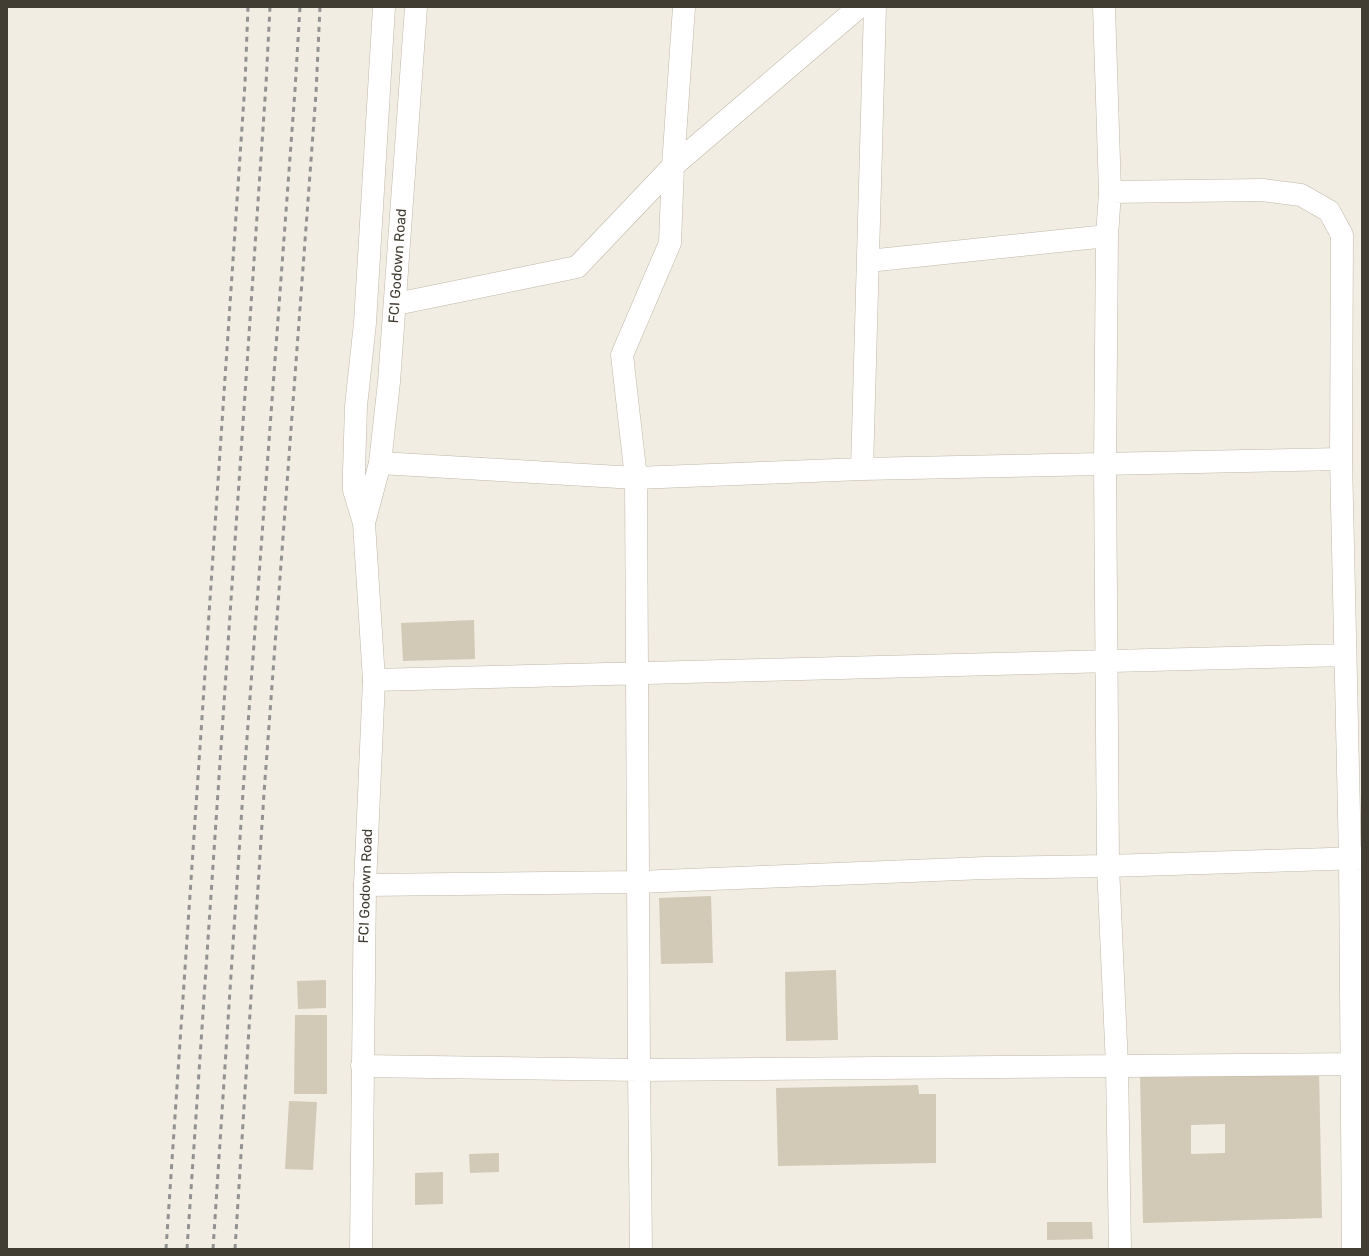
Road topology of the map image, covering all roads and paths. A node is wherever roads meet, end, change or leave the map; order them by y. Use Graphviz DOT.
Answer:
graph roads {
  1 [pos="384,7"];
  2 [pos="416,7"];
  3 [pos="684,7"];
  4 [pos="859,7"];
  5 [pos="875,7"];
  6 [pos="1104,7"];
  7 [pos="673,166"];
  8 [pos="1110,192"];
  9 [pos="1107,236"];
  10 [pos="868,261"];
  11 [pos="396,304"];
  12 [pos="1341,459"];
  13 [pos="380,463"];
  14 [pos="1105,464"];
  15 [pos="862,470"];
  16 [pos="636,478"];
  17 [pos="364,523"];
  18 [pos="1345,655"];
  19 [pos="1108,662"];
  20 [pos="637,673"];
  21 [pos="374,680"];
  22 [pos="1356,858"];
  23 [pos="1108,866"];
  24 [pos="638,882"];
  25 [pos="365,885"];
  26 [pos="1357,1064"];
  27 [pos="362,1066"];
  28 [pos="1117,1066"];
  29 [pos="638,1070"];
  30 [pos="1362,1248"];
  31 [pos="361,1249"];
  32 [pos="641,1249"];
  33 [pos="1120,1249"];
  34 [pos="1338,1249"];
  35 [pos="1353,1249"];
  1 -- 17 [label="street, FCI Godown Road"];
  2 -- 11 [label="street, FCI Godown Road"];
  3 -- 7 [label="street"];
  4 -- 7 [label="street"];
  5 -- 10 [label="street"];
  6 -- 8 [label="street"];
  7 -- 11 [label="street"];
  7 -- 16 [label="street"];
  8 -- 9 [label="street"];
  8 -- 12 [label="street"];
  9 -- 10 [label="street"];
  9 -- 14 [label="street"];
  10 -- 15 [label="street"];
  11 -- 13 [label="street, FCI Godown Road"];
  12 -- 14 [label="street"];
  12 -- 18 [label="street"];
  13 -- 16 [label="street"];
  13 -- 17 [label="street, FCI Godown Road"];
  14 -- 15 [label="street"];
  14 -- 19 [label="street"];
  15 -- 16 [label="street"];
  16 -- 20 [label="street"];
  17 -- 21 [label="street, FCI Godown Road"];
  18 -- 19 [label="street"];
  18 -- 22 [label="street"];
  19 -- 20 [label="street"];
  19 -- 23 [label="street"];
  20 -- 21 [label="street"];
  20 -- 24 [label="street"];
  21 -- 25 [label="street, FCI Godown Road"];
  22 -- 23 [label="street"];
  22 -- 26 [label="street"];
  23 -- 24 [label="street"];
  23 -- 28 [label="street"];
  24 -- 25 [label="street"];
  24 -- 29 [label="street"];
  25 -- 27 [label="street, FCI Godown Road"];
  26 -- 28 [label="street"];
  26 -- 35 [label="street"];
  27 -- 29 [label="street"];
  27 -- 31 [label="street, FCI Godown Road"];
  28 -- 29 [label="street"];
  28 -- 33 [label="street"];
  29 -- 32 [label="street"];
  30 -- 35 [label="street"];
  34 -- 35 [label="street"];
}
